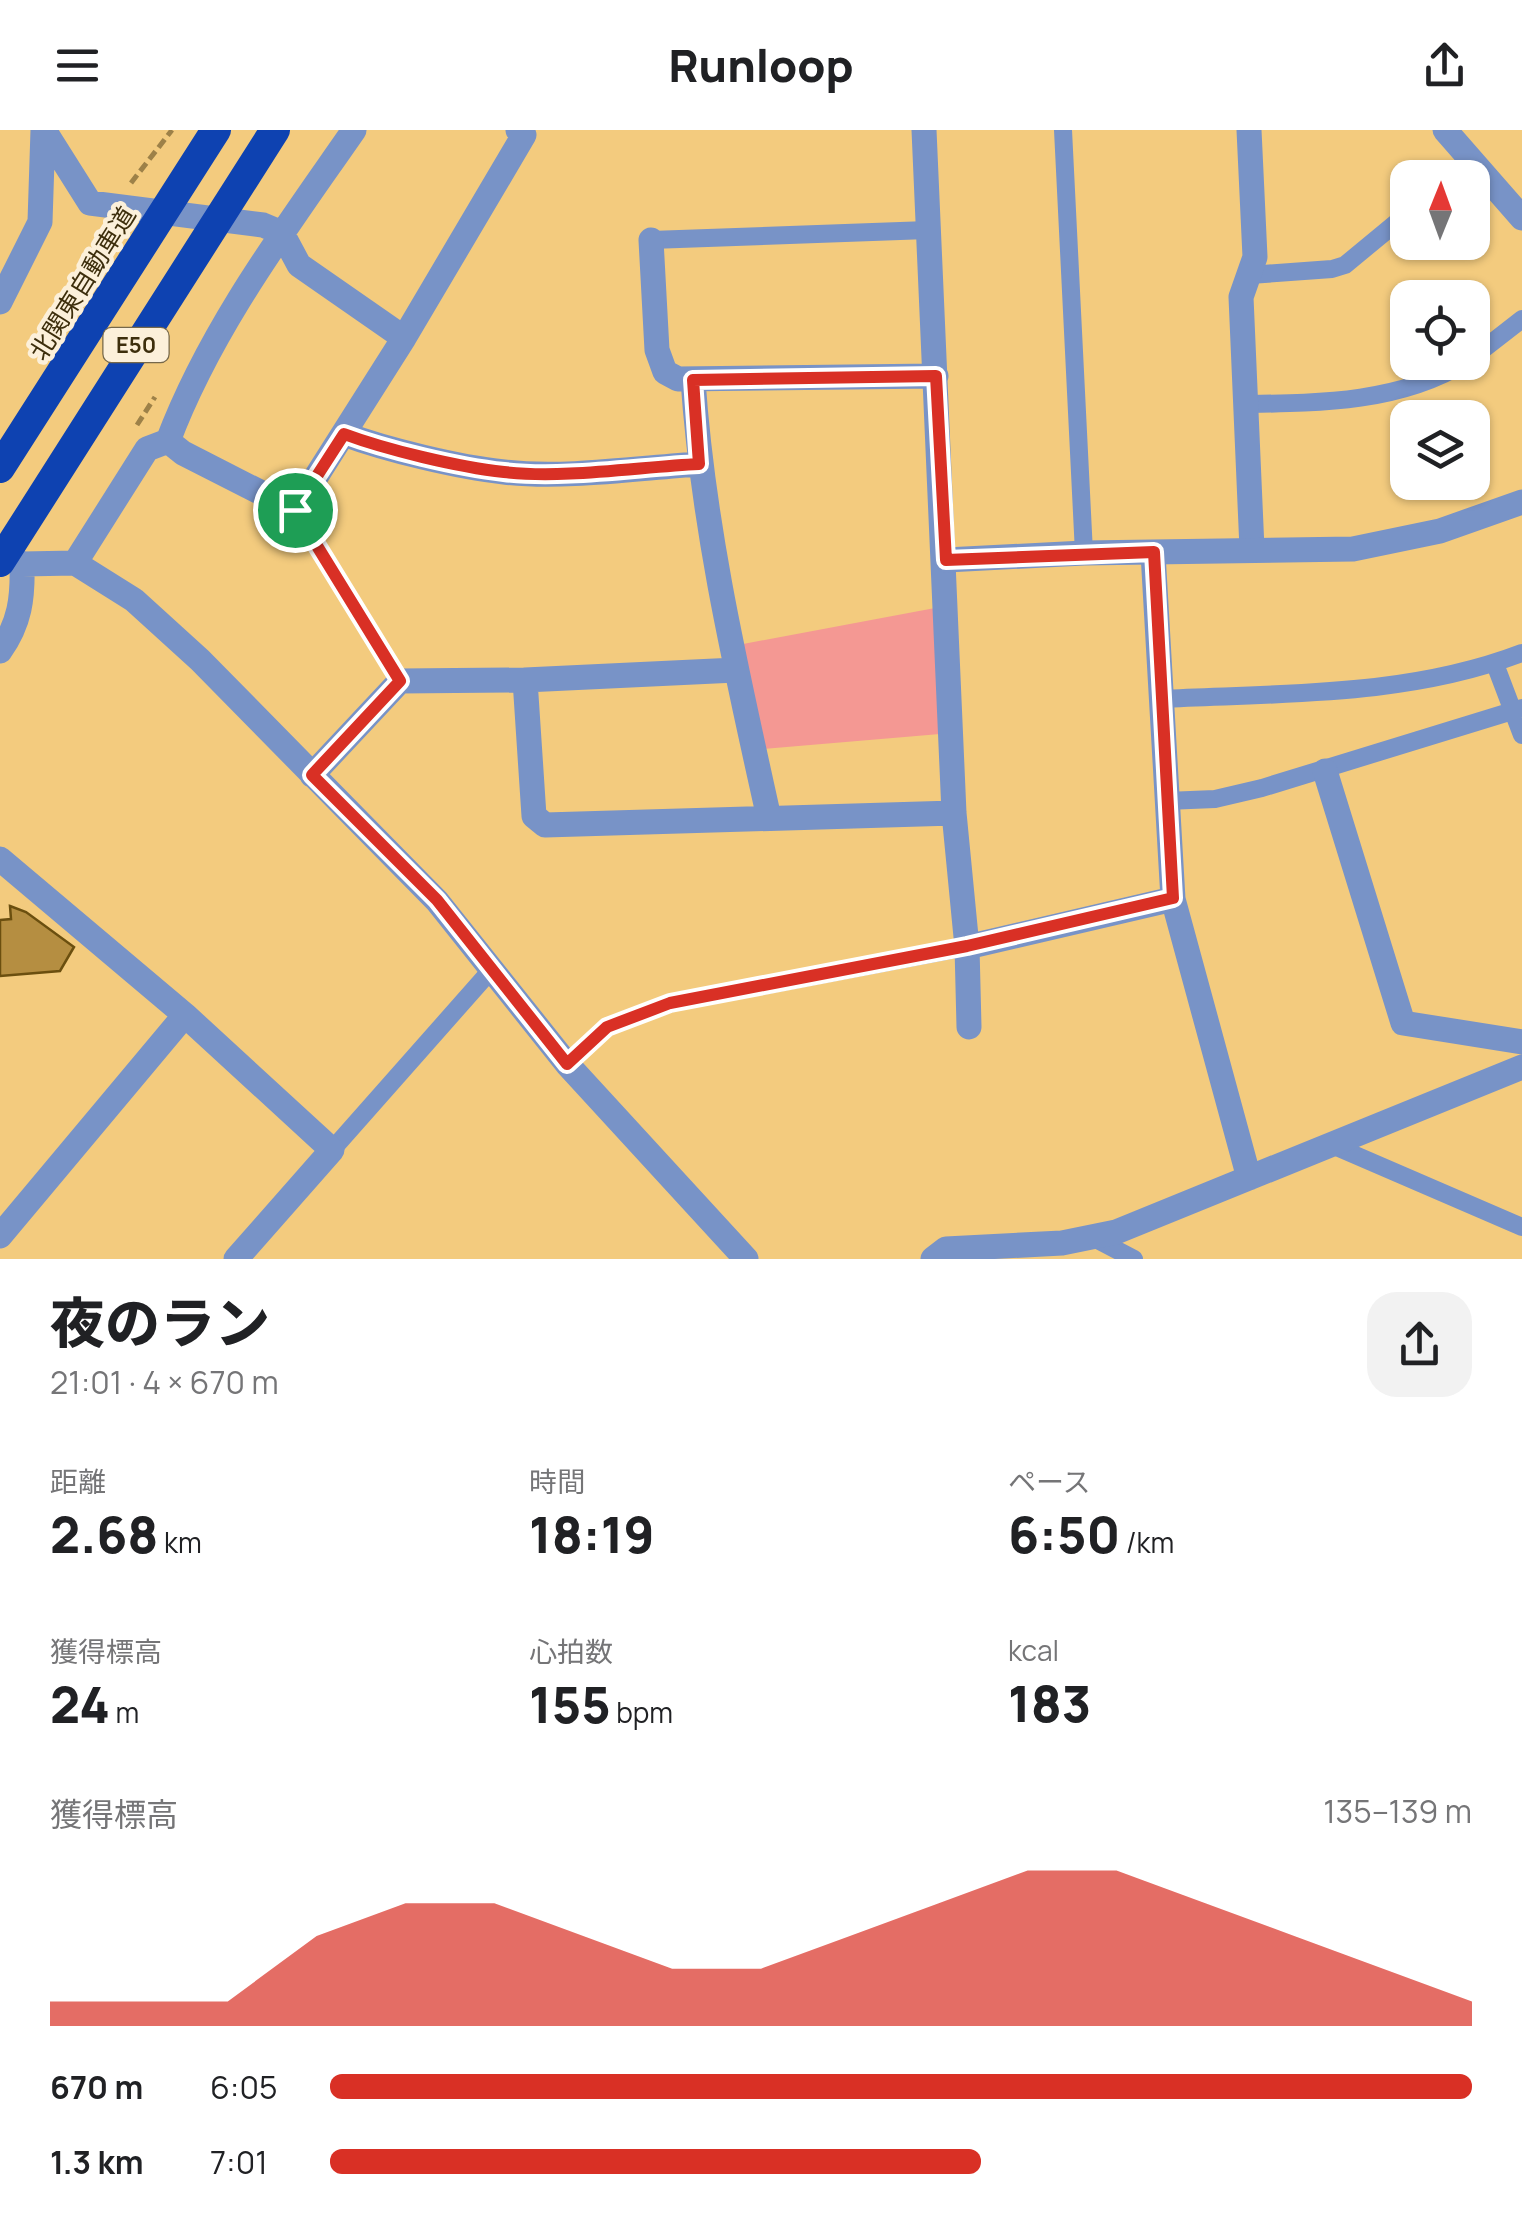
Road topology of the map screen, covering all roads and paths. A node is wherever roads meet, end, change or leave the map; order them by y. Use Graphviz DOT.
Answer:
graph roads {
  1 [pos="43,130"];
  2 [pos="172,130"];
  3 [pos="216,130"];
  4 [pos="275,130"];
  5 [pos="354,130"];
  6 [pos="518,130"];
  7 [pos="924,130"];
  8 [pos="1063,130"];
  9 [pos="1249,130"];
  10 [pos="1446,130"];
  11 [pos="1469,159"];
  12 [pos="123,193"];
  13 [pos="1522,218"];
  14 [pos="1390,228"];
  15 [pos="928,230"];
  16 [pos="282,233"];
  17 [pos="651,240"];
  18 [pos="1250,276"];
  19 [pos="0,302"];
  20 [pos="1522,320"];
  21 [pos="404,338"];
  22 [pos="1490,344"];
  23 [pos="936,376"];
  24 [pos="693,380"];
  25 [pos="1426,380"];
  26 [pos="160,388"];
  27 [pos="1248,404"];
  28 [pos="344,434"];
  29 [pos="128,439"];
  30 [pos="168,441"];
  31 [pos="699,464"];
  32 [pos="0,468"];
  33 [pos="1522,502"];
  34 [pos="295,510"];
  35 [pos="1252,550"];
  36 [pos="1154,552"];
  37 [pos="1084,553"];
  38 [pos="7,558"];
  39 [pos="946,560"];
  40 [pos="75,563"];
  41 [pos="0,652"];
  42 [pos="1522,654"];
  43 [pos="1495,664"];
  44 [pos="736,670"];
  45 [pos="524,680"];
  46 [pos="400,681"];
  47 [pos="1161,699"];
  48 [pos="1518,709"];
  49 [pos="1522,735"];
  50 [pos="1324,771"];
  51 [pos="312,775"];
  52 [pos="1166,801"];
  53 [pos="954,813"];
  54 [pos="768,818"];
  55 [pos="0,858"];
  56 [pos="1173,898"];
  57 [pos="967,946"];
  58 [pos="492,970"];
  59 [pos="185,1015"];
  60 [pos="969,1028"];
  61 [pos="1522,1042"];
  62 [pos="567,1064"];
  63 [pos="1522,1066"];
  64 [pos="1332,1145"];
  65 [pos="332,1150"];
  66 [pos="1249,1178"];
  67 [pos="4,1225"];
  68 [pos="1522,1227"];
  69 [pos="1092,1237"];
  70 [pos="236,1259"];
  71 [pos="746,1259"];
  72 [pos="933,1259"];
  73 [pos="1134,1259"];
  1 -- 16 [label="street"];
  1 -- 19 [label="street"];
  2 -- 12 [label="path"];
  3 -- 32 [label="highway, 北関東自動車道 / E50"];
  4 -- 38 [label="highway, E50"];
  5 -- 16 [label="street"];
  6 -- 21 [label="street"];
  7 -- 15 [label="street"];
  8 -- 37 [label="lane"];
  9 -- 18 [label="street"];
  10 -- 11 [label="street"];
  11 -- 13 [label="street"];
  14 -- 18 [label="lane"];
  15 -- 17 [label="lane"];
  15 -- 23 [label="street"];
  16 -- 21 [label="street"];
  16 -- 30 [label="street"];
  17 -- 24 [label="street"];
  18 -- 27 [label="street"];
  20 -- 22 [label="lane"];
  21 -- 28 [label="street"];
  23 -- 24 [label="street"];
  23 -- 39 [label="street"];
  24 -- 31 [label="street"];
  25 -- 27 [label="lane"];
  26 -- 29 [label="path"];
  27 -- 35 [label="street"];
  28 -- 31 [label="street"];
  28 -- 34 [label="street"];
  30 -- 34 [label="street"];
  30 -- 40 [label="street"];
  31 -- 44 [label="street"];
  33 -- 35 [label="street"];
  34 -- 46 [label="lane"];
  35 -- 36 [label="street"];
  36 -- 37 [label="street"];
  36 -- 47 [label="street"];
  37 -- 39 [label="street"];
  38 -- 40 [label="street"];
  38 -- 41 [label="street"];
  39 -- 53 [label="street"];
  40 -- 51 [label="street"];
  42 -- 43 [label="lane"];
  43 -- 47 [label="lane"];
  43 -- 48 [label="lane"];
  44 -- 45 [label="street"];
  44 -- 54 [label="street"];
  45 -- 46 [label="street"];
  45 -- 54 [label="street"];
  46 -- 51 [label="street"];
  47 -- 52 [label="street"];
  48 -- 49 [label="lane"];
  48 -- 50 [label="lane"];
  50 -- 52 [label="lane"];
  50 -- 61 [label="street"];
  51 -- 58 [label="street"];
  52 -- 56 [label="street"];
  53 -- 54 [label="street"];
  53 -- 57 [label="street"];
  55 -- 59 [label="street"];
  56 -- 57 [label="street"];
  56 -- 66 [label="street"];
  57 -- 60 [label="street"];
  57 -- 62 [label="lane"];
  58 -- 62 [label="street"];
  58 -- 65 [label="lane"];
  59 -- 65 [label="street"];
  59 -- 67 [label="street"];
  62 -- 71 [label="street"];
  63 -- 64 [label="street"];
  64 -- 66 [label="street"];
  64 -- 68 [label="lane"];
  65 -- 70 [label="street"];
  66 -- 69 [label="street"];
  69 -- 72 [label="street"];
  69 -- 73 [label="lane"];
}
